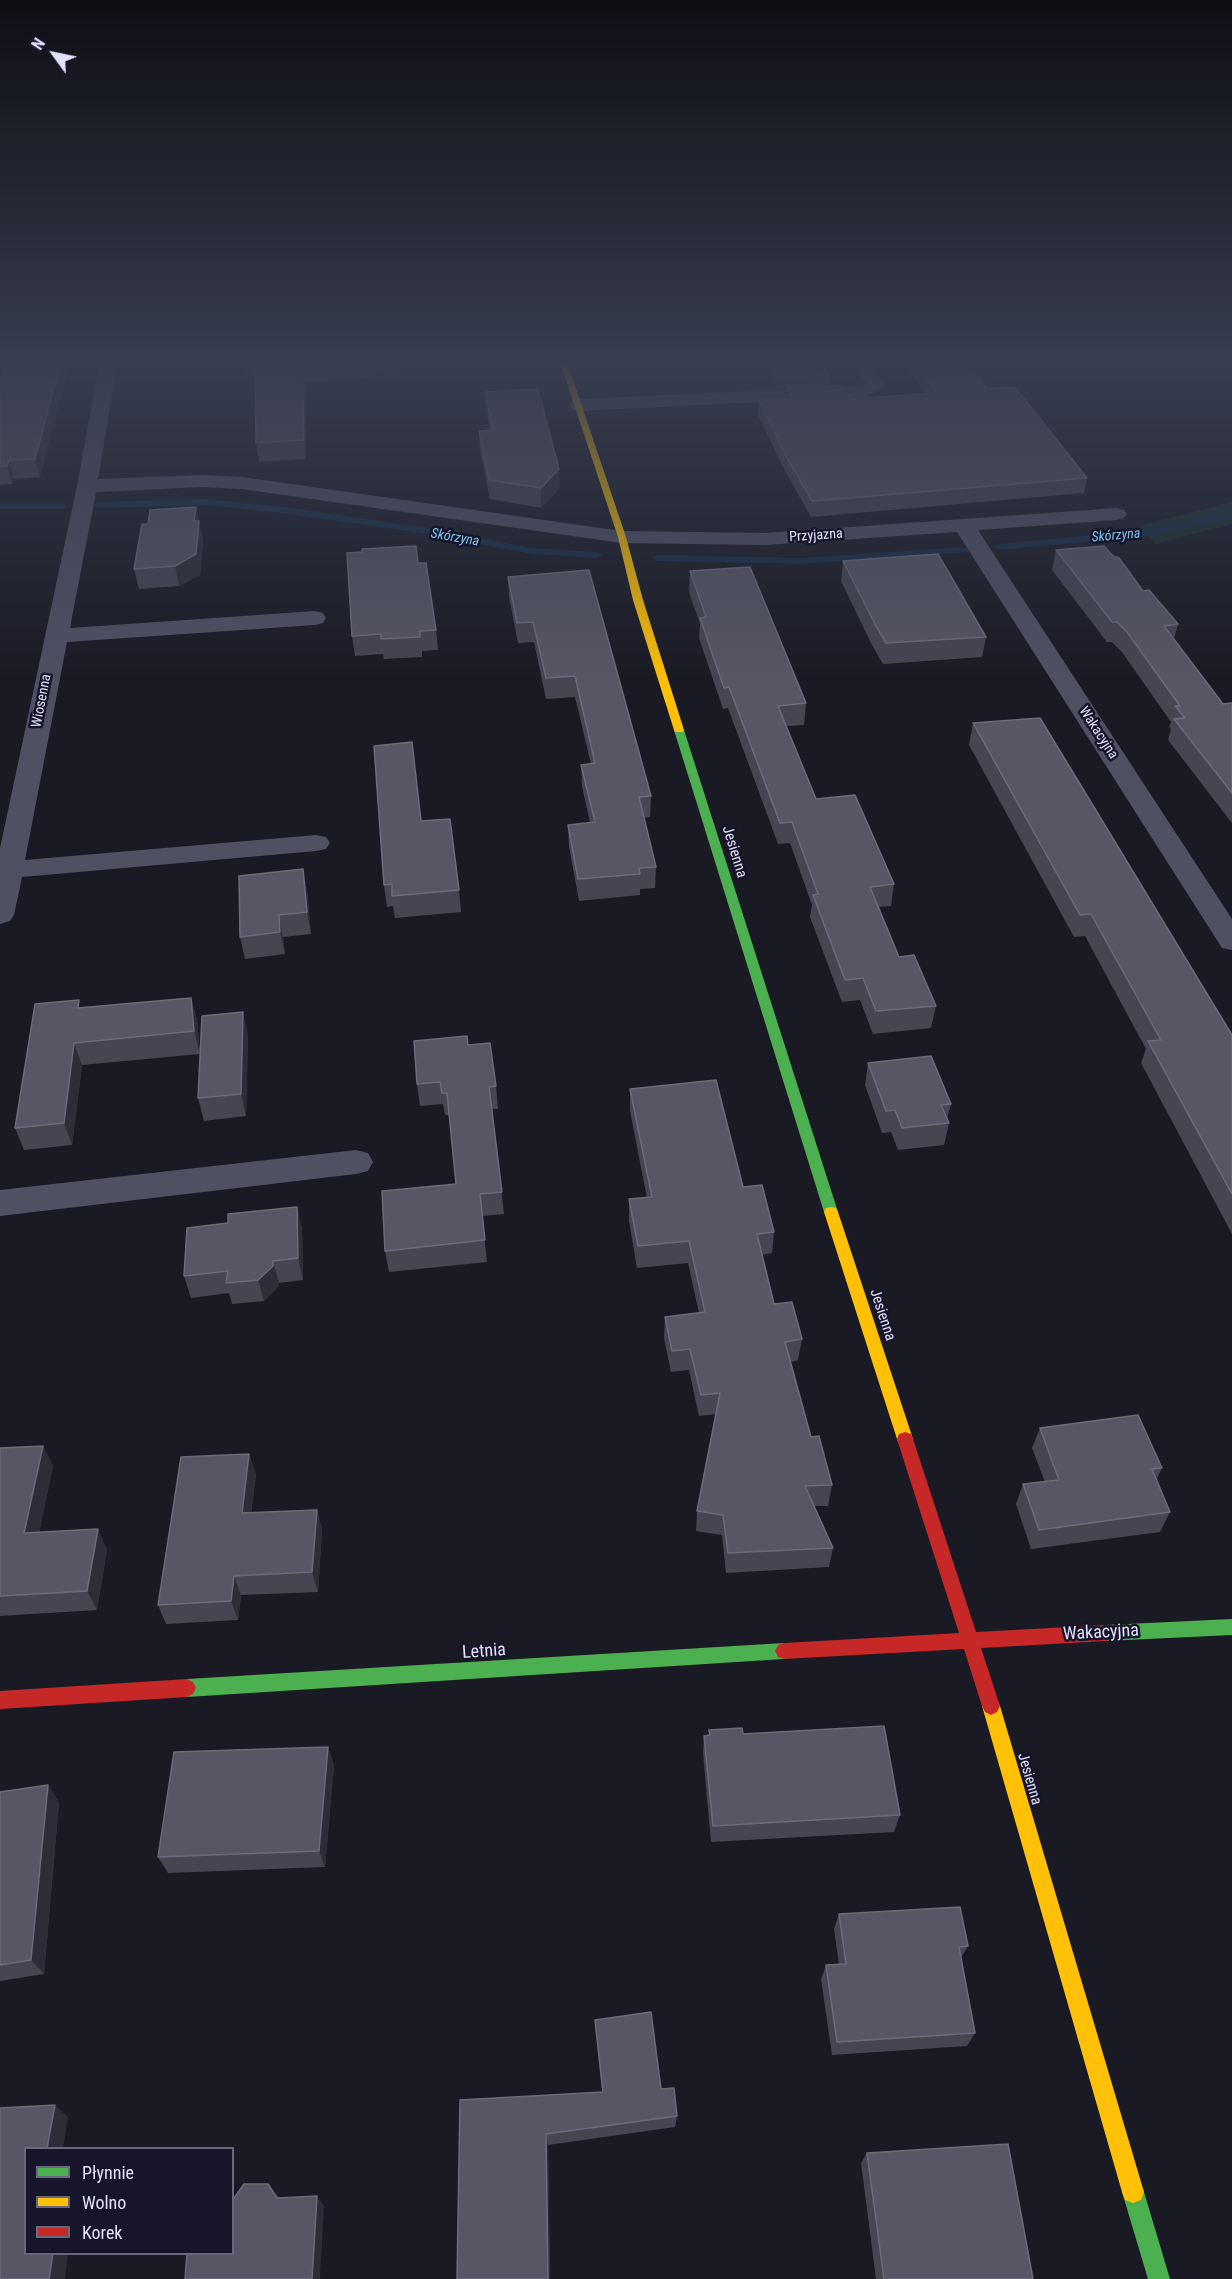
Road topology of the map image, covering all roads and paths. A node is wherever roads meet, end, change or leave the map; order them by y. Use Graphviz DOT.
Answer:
graph roads {
  1 [pos="90,471"];
  2 [pos="601,471"];
  3 [pos="87,486"];
  4 [pos="1117,514"];
  5 [pos="963,524"];
  6 [pos="622,537"];
  7 [pos="315,618"];
  8 [pos="55,636"];
  9 [pos="316,843"];
  10 [pos="8,870"];
  11 [pos="0,915"];
  12 [pos="1232,941"];
  13 [pos="356,1162"];
  14 [pos="0,1203"];
  15 [pos="1232,1627"];
  16 [pos="971,1639"];
  17 [pos="0,1700"];
  18 [pos="1158,2279"];
  1 -- 3 [label="street, Wiosenna"];
  2 -- 6 [label="street, Jesienna"];
  3 -- 6 [label="street"];
  3 -- 8 [label="street, Wiosenna"];
  4 -- 5 [label="street, Przyjazna"];
  5 -- 6 [label="street, Przyjazna"];
  5 -- 12 [label="street, Wakacyjna"];
  6 -- 16 [label="street, Jesienna"];
  7 -- 8 [label="street"];
  8 -- 10 [label="street, Wiosenna"];
  9 -- 10 [label="street"];
  10 -- 11 [label="street, Wiosenna"];
  13 -- 14 [label="street"];
  15 -- 16 [label="street, Wakacyjna"];
  16 -- 17 [label="street, Letnia"];
  16 -- 18 [label="street, Jesienna"];
}
